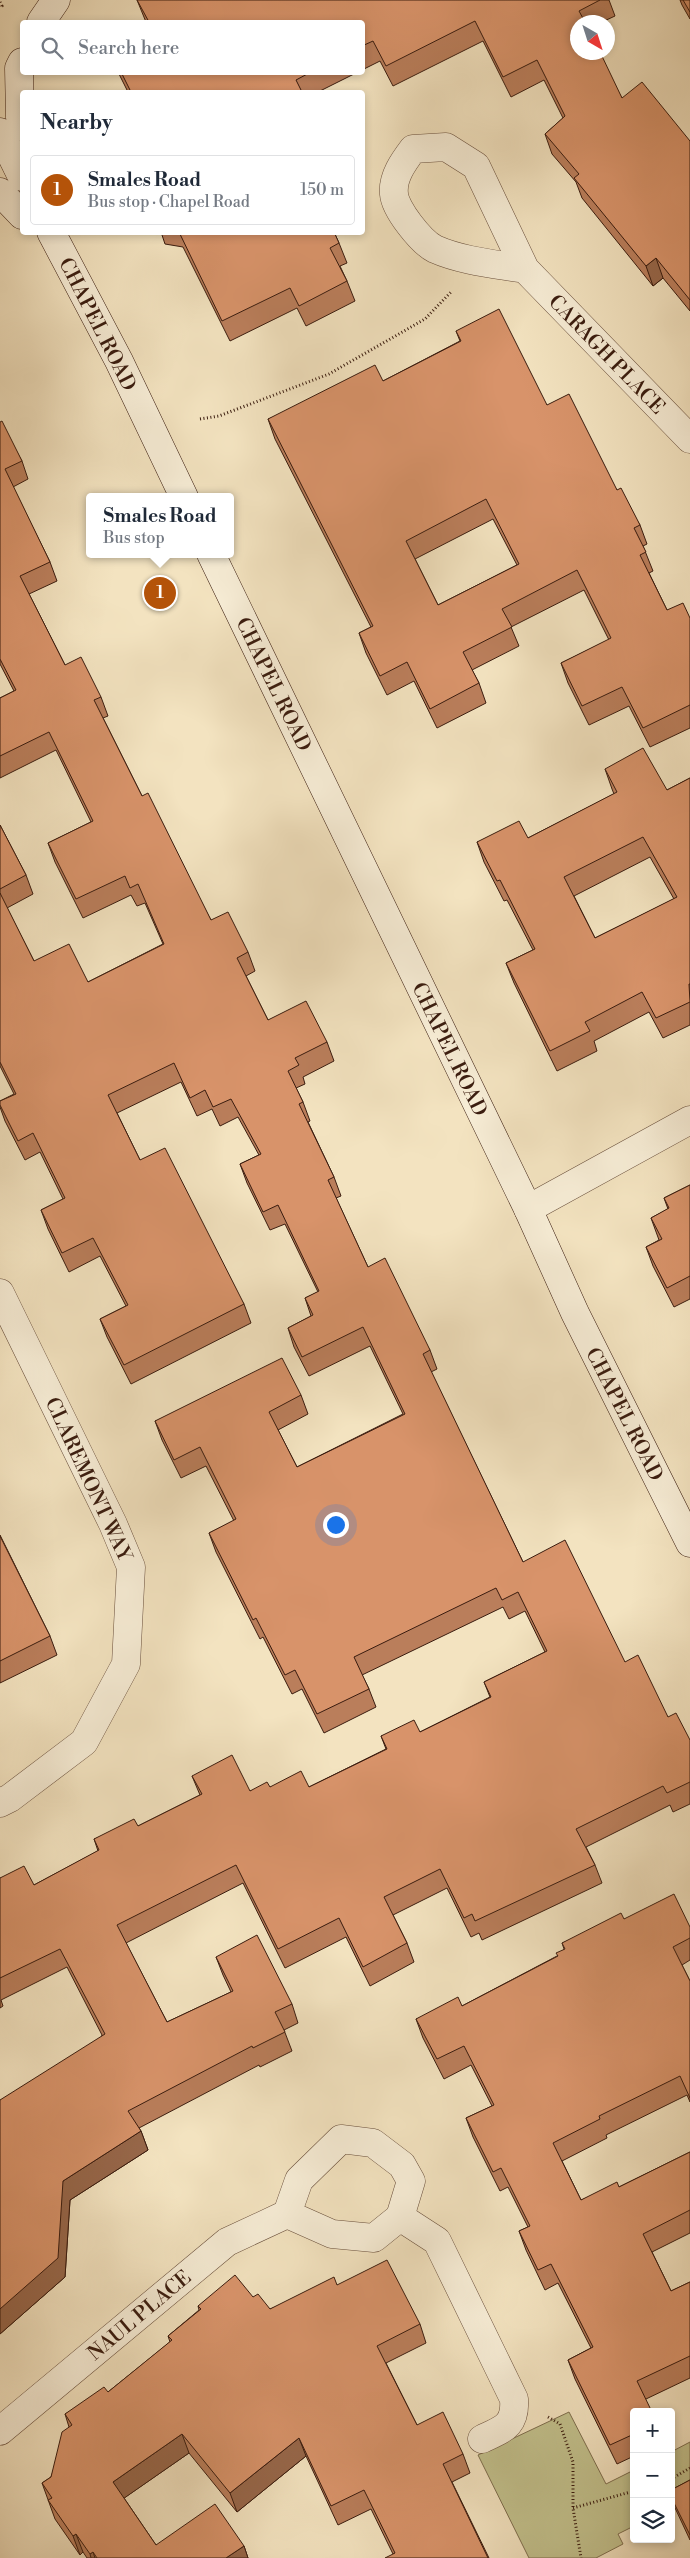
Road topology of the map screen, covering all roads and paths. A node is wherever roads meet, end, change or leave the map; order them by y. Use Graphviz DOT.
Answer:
graph roads {
  1 [pos="56,0"];
  2 [pos="0,2"];
  3 [pos="0,8"];
  4 [pos="42,20"];
  5 [pos="20,75"];
  6 [pos="20,90"];
  7 [pos="20,90"];
  8 [pos="20,117"];
  9 [pos="0,132"];
  10 [pos="20,173"];
  11 [pos="0,192"];
  12 [pos="20,213"];
  13 [pos="42,235"];
  14 [pos="52,235"];
  15 [pos="56,235"];
  16 [pos="64,258"];
  17 [pos="525,269"];
  18 [pos="453,290"];
  19 [pos="200,419"];
  20 [pos="690,439"];
  21 [pos="182,493"];
  22 [pos="213,558"];
  23 [pos="690,1120"];
  24 [pos="528,1209"];
  25 [pos="0,1293"];
  26 [pos="690,1543"];
  27 [pos="0,1803"];
  28 [pos="287,2214"];
  29 [pos="400,2217"];
  30 [pos="514,2399"];
  31 [pos="0,2431"];
  32 [pos="482,2439"];
  33 [pos="690,2468"];
  34 [pos="675,2477"];
  35 [pos="630,2492"];
  36 [pos="573,2508"];
  37 [pos="581,2558"];
  1 -- 4 [label="street"];
  2 -- 3 [label="path"];
  5 -- 6 [label="street"];
  7 -- 8 [label="street"];
  9 -- 10 [label="street"];
  11 -- 12 [label="street"];
  13 -- 16 [label="street"];
  14 -- 16 [label="street, CHAPEL ROAD"];
  15 -- 16 [label="street"];
  16 -- 21 [label="street, CHAPEL ROAD"];
  17 -- 17 [label="street, CARAGH PLACE"];
  17 -- 20 [label="street, CARAGH PLACE"];
  18 -- 19 [label="path"];
  22 -- 24 [label="street, CHAPEL ROAD"];
  23 -- 24 [label="street"];
  24 -- 26 [label="street, CHAPEL ROAD"];
  25 -- 27 [label="street, CLAREMONT WAY"];
  28 -- 29 [label="street"];
  28 -- 29 [label="street"];
  28 -- 31 [label="street, NAUL PLACE"];
  29 -- 30 [label="street"];
  30 -- 32 [label="street"];
  30 -- 36 [label="path"];
  33 -- 34 [label="path"];
  35 -- 36 [label="path"];
  36 -- 37 [label="path"];
}
